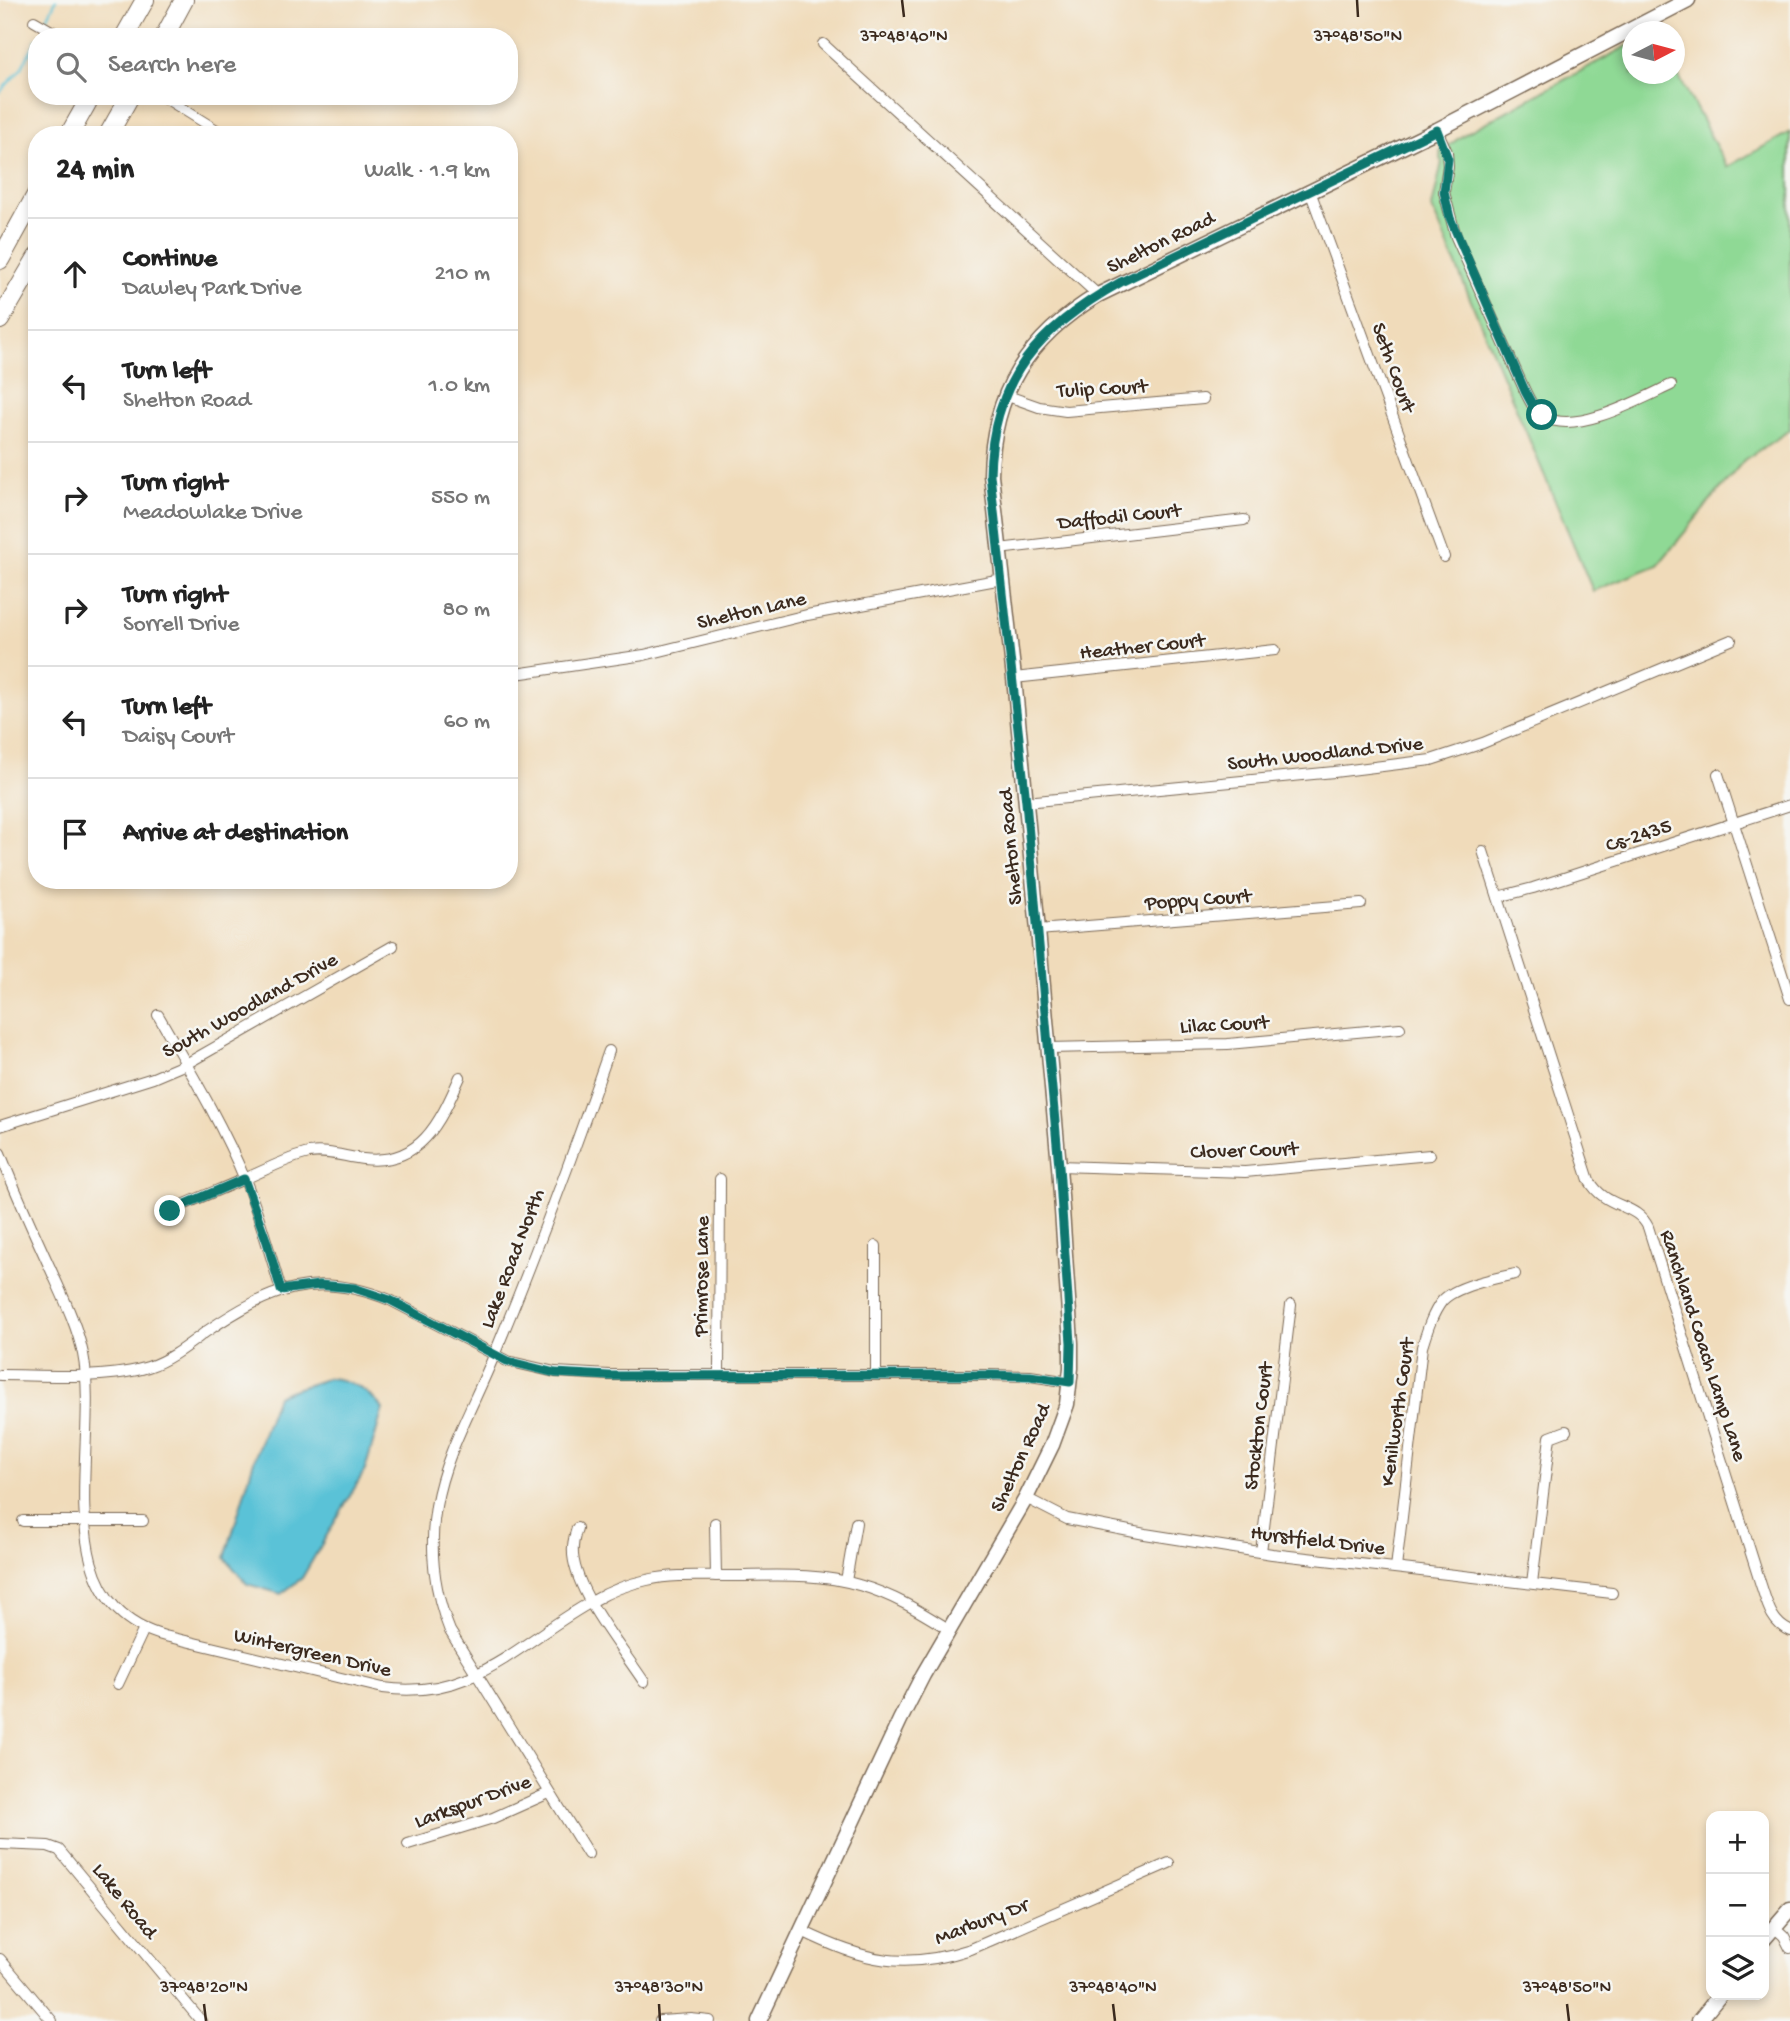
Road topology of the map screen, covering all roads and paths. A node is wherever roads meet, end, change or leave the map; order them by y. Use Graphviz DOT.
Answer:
graph roads {
  1 [pos="145,0"];
  2 [pos="184,0"];
  3 [pos="1688,0"];
  4 [pos="34,22"];
  5 [pos="45,28"];
  6 [pos="129,28"];
  7 [pos="169,28"];
  8 [pos="823,44"];
  9 [pos="85,105"];
  10 [pos="125,105"];
  11 [pos="176,105"];
  12 [pos="74,126"];
  13 [pos="112,126"];
  14 [pos="210,126"];
  15 [pos="1437,130"];
  16 [pos="1311,191"];
  17 [pos="28,209"];
  18 [pos="0,260"];
  19 [pos="28,272"];
  20 [pos="1098,295"];
  21 [pos="0,320"];
  22 [pos="1671,385"];
  23 [pos="1005,395"];
  24 [pos="1203,399"];
  25 [pos="1244,520"];
  26 [pos="999,550"];
  27 [pos="1444,557"];
  28 [pos="1002,579"];
  29 [pos="1731,640"];
  30 [pos="1275,650"];
  31 [pos="518,674"];
  32 [pos="1014,678"];
  33 [pos="1718,774"];
  34 [pos="1026,802"];
  35 [pos="1790,805"];
  36 [pos="1735,823"];
  37 [pos="1483,851"];
  38 [pos="1498,897"];
  39 [pos="1361,904"];
  40 [pos="1038,930"];
  41 [pos="393,946"];
  42 [pos="1790,999"];
  43 [pos="158,1015"];
  44 [pos="1400,1027"];
  45 [pos="1049,1048"];
  46 [pos="609,1051"];
  47 [pos="186,1064"];
  48 [pos="460,1077"];
  49 [pos="0,1126"];
  50 [pos="0,1153"];
  51 [pos="1430,1155"];
  52 [pos="1059,1166"];
  53 [pos="244,1179"];
  54 [pos="720,1179"];
  55 [pos="170,1211"];
  56 [pos="876,1246"];
  57 [pos="1515,1274"];
  58 [pos="281,1290"];
  59 [pos="1291,1305"];
  60 [pos="494,1356"];
  61 [pos="85,1374"];
  62 [pos="719,1374"];
  63 [pos="0,1375"];
  64 [pos="876,1375"];
  65 [pos="1070,1382"];
  66 [pos="1566,1431"];
  67 [pos="1026,1498"];
  68 [pos="23,1521"];
  69 [pos="143,1521"];
  70 [pos="85,1522"];
  71 [pos="715,1523"];
  72 [pos="856,1523"];
  73 [pos="576,1528"];
  74 [pos="1261,1552"];
  75 [pos="1395,1568"];
  76 [pos="716,1576"];
  77 [pos="846,1581"];
  78 [pos="1532,1583"];
  79 [pos="1612,1592"];
  80 [pos="591,1602"];
  81 [pos="144,1629"];
  82 [pos="950,1630"];
  83 [pos="1790,1631"];
  84 [pos="475,1675"];
  85 [pos="644,1682"];
  86 [pos="118,1684"];
  87 [pos="549,1793"];
  88 [pos="0,1844"];
  89 [pos="408,1844"];
  90 [pos="588,1854"];
  91 [pos="1169,1863"];
  92 [pos="1790,1909"];
  93 [pos="1774,1927"];
  94 [pos="802,1931"];
  95 [pos="1766,1937"];
  96 [pos="1790,1948"];
  97 [pos="0,1959"];
  98 [pos="1716,2000"];
  99 [pos="52,2021"];
  100 [pos="201,2021"];
  101 [pos="660,2021"];
  102 [pos="710,2021"];
  103 [pos="758,2021"];
  104 [pos="1699,2021"];
  1 -- 6 [label="highway"];
  2 -- 7 [label="highway"];
  3 -- 15 [label="street, Shelton Road"];
  4 -- 5 [label="street"];
  8 -- 20 [label="street"];
  9 -- 12 [label="highway"];
  10 -- 13 [label="highway"];
  11 -- 14 [label="street"];
  15 -- 16 [label="street, Shelton Road"];
  15 -- 22 [label="street"];
  16 -- 20 [label="street, Shelton Road"];
  16 -- 27 [label="street, Seth Court"];
  17 -- 18 [label="highway"];
  19 -- 21 [label="highway"];
  20 -- 23 [label="street, Shelton Road"];
  23 -- 24 [label="street, Tulip Court"];
  23 -- 26 [label="street, Shelton Road"];
  25 -- 26 [label="street, Daffodil Court"];
  26 -- 28 [label="street, Shelton Road"];
  28 -- 31 [label="street, Shelton Lane"];
  28 -- 32 [label="street, Shelton Road"];
  29 -- 34 [label="street, South Woodland Drive"];
  30 -- 32 [label="street, Heather Court"];
  32 -- 34 [label="street, Shelton Road"];
  33 -- 36 [label="street"];
  34 -- 40 [label="street, Shelton Road"];
  35 -- 36 [label="street, Cs-2435"];
  36 -- 38 [label="street, Cs-2435"];
  36 -- 42 [label="street"];
  37 -- 38 [label="street, Ranchland Coach Lamp Lane"];
  38 -- 83 [label="street, Ranchland Coach Lamp Lane"];
  39 -- 40 [label="street, Poppy Court"];
  40 -- 45 [label="street, Shelton Road"];
  41 -- 47 [label="street, South Woodland Drive"];
  43 -- 47 [label="street"];
  44 -- 45 [label="street, Lilac Court"];
  45 -- 52 [label="street, Shelton Road"];
  46 -- 60 [label="street, Lake Road North"];
  47 -- 49 [label="street, South Woodland Drive"];
  47 -- 53 [label="street"];
  48 -- 53 [label="street"];
  50 -- 61 [label="street, Wintergreen Drive"];
  51 -- 52 [label="street, Clover Court"];
  52 -- 65 [label="street, Shelton Road"];
  53 -- 55 [label="street"];
  53 -- 58 [label="street"];
  54 -- 62 [label="street, Primrose Lane"];
  56 -- 64 [label="street"];
  57 -- 75 [label="street, Kenilworth Court"];
  58 -- 60 [label="street"];
  58 -- 61 [label="street"];
  59 -- 74 [label="street, Stockton Court"];
  60 -- 62 [label="street"];
  60 -- 84 [label="street, Lake Road North"];
  61 -- 63 [label="street"];
  61 -- 70 [label="street, Wintergreen Drive"];
  62 -- 64 [label="street"];
  64 -- 65 [label="street"];
  65 -- 67 [label="street, Shelton Road"];
  66 -- 78 [label="street"];
  67 -- 74 [label="street, Hurstfield Drive"];
  67 -- 82 [label="street, Shelton Road"];
  68 -- 70 [label="street"];
  69 -- 70 [label="street"];
  70 -- 81 [label="street, Wintergreen Drive"];
  71 -- 76 [label="street"];
  72 -- 77 [label="street"];
  73 -- 80 [label="street"];
  74 -- 75 [label="street, Hurstfield Drive"];
  75 -- 78 [label="street, Hurstfield Drive"];
  76 -- 77 [label="street, Wintergreen Drive"];
  76 -- 80 [label="street, Wintergreen Drive"];
  77 -- 82 [label="street, Wintergreen Drive"];
  78 -- 79 [label="street, Hurstfield Drive"];
  80 -- 84 [label="street, Wintergreen Drive"];
  80 -- 85 [label="street"];
  81 -- 84 [label="street, Wintergreen Drive"];
  81 -- 86 [label="street"];
  82 -- 94 [label="street, Shelton Road"];
  84 -- 87 [label="street, Lake Road North"];
  87 -- 89 [label="street, Larkspur Drive"];
  87 -- 90 [label="street, Lake Road North"];
  88 -- 100 [label="street, Lake Road"];
  91 -- 94 [label="street, Marbury Dr"];
  92 -- 93 [label="street"];
  93 -- 95 [label="street"];
  93 -- 96 [label="street"];
  94 -- 103 [label="street, Shelton Road"];
  97 -- 99 [label="street"];
  98 -- 104 [label="street"];
  101 -- 102 [label="street"];
}
